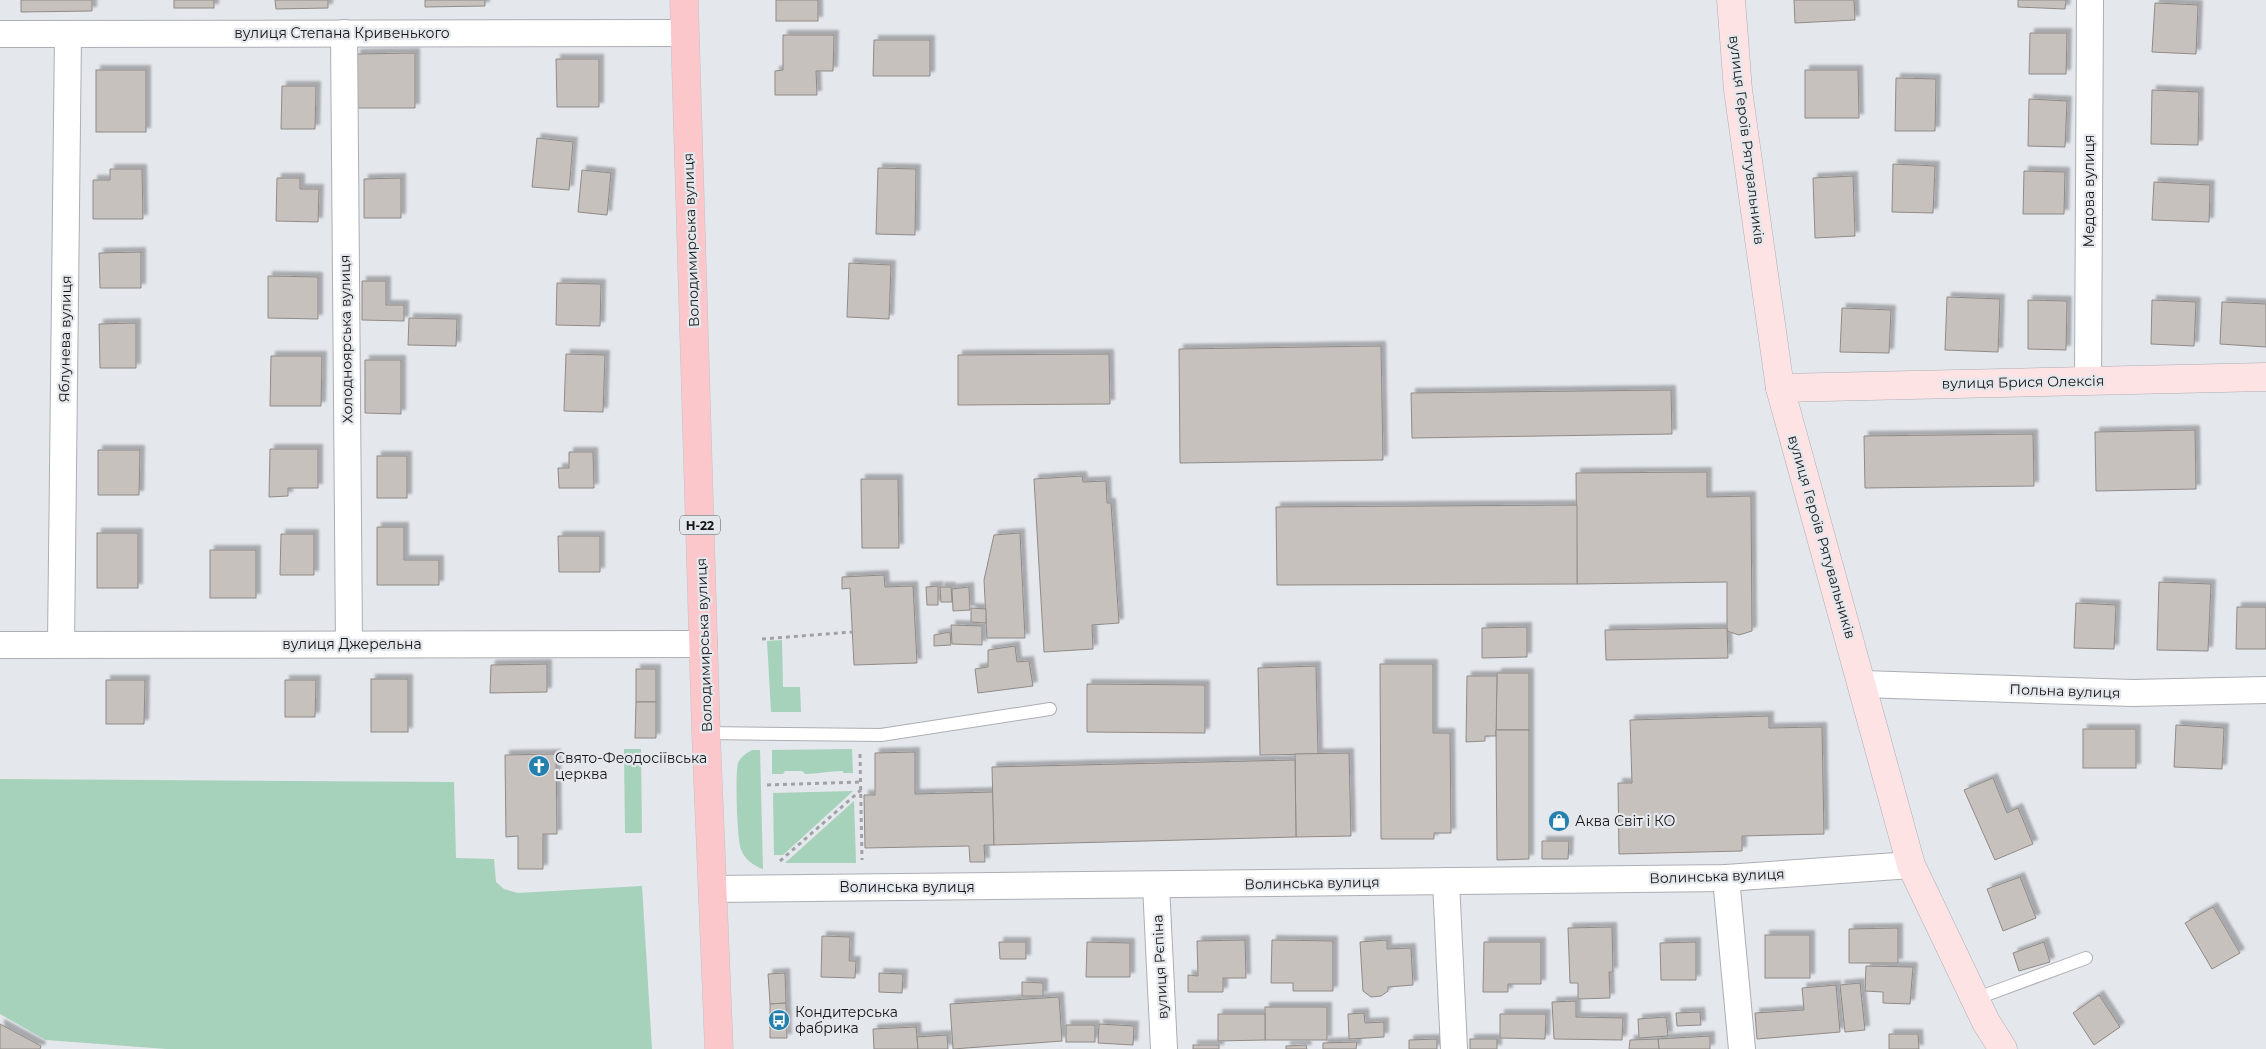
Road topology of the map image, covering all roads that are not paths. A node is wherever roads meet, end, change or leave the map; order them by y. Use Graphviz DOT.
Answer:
graph roads {
  1 [pos="684,0"];
  2 [pos="1731,0"];
  3 [pos="2090,0"];
  4 [pos="344,33"];
  5 [pos="685,33"];
  6 [pos="0,34"];
  7 [pos="68,34"];
  8 [pos="2266,377"];
  9 [pos="2088,381"];
  10 [pos="1780,388"];
  11 [pos="62,644"];
  12 [pos="350,644"];
  13 [pos="704,644"];
  14 [pos="0,645"];
  15 [pos="1863,684"];
  16 [pos="2266,690"];
  17 [pos="1050,709"];
  18 [pos="706,734"];
  19 [pos="1911,865"];
  20 [pos="1726,878"];
  21 [pos="1446,882"];
  22 [pos="1156,885"];
  23 [pos="712,889"];
  24 [pos="2086,958"];
  25 [pos="1975,999"];
  26 [pos="719,1049"];
  27 [pos="1164,1049"];
  28 [pos="1454,1049"];
  29 [pos="1742,1049"];
  30 [pos="2003,1049"];
  1 -- 5 [label="main road, Володимирська вулиця / Н-22"];
  2 -- 10 [label="street, вулиця Героїв Рятувальників"];
  3 -- 9 [label="street, Медова вулиця"];
  4 -- 5 [label="street, вулиця Степана Кривенького"];
  4 -- 7 [label="street, вулиця Степана Кривенького"];
  4 -- 12 [label="street, Холодноярська вулиця"];
  5 -- 13 [label="main road, Володимирська вулиця / Н-22"];
  6 -- 7 [label="street, вулиця Степана Кривенького"];
  7 -- 11 [label="street, Яблунева вулиця"];
  8 -- 9 [label="street, вулиця Брися Олексія"];
  9 -- 10 [label="street, вулиця Брися Олексія"];
  10 -- 15 [label="street, вулиця Героїв Рятувальників"];
  11 -- 12 [label="street, вулиця Джерельна"];
  11 -- 14 [label="street, вулиця Джерельна"];
  12 -- 13 [label="street, вулиця Джерельна"];
  13 -- 18 [label="main road, Володимирська вулиця / Н-22"];
  15 -- 16 [label="street, Польна вулиця"];
  15 -- 19 [label="street, вулиця Героїв Рятувальників"];
  17 -- 18 [label="lane"];
  18 -- 23 [label="main road, Володимирська вулиця / Н-22"];
  19 -- 20 [label="street, Волинська вулиця"];
  19 -- 25 [label="street, вулиця Героїв Рятувальників"];
  20 -- 21 [label="street, Волинська вулиця"];
  20 -- 29 [label="street"];
  21 -- 22 [label="street, Волинська вулиця"];
  21 -- 28 [label="street"];
  22 -- 23 [label="street, Волинська вулиця"];
  22 -- 27 [label="street, вулиця Рєпіна"];
  23 -- 26 [label="main road, Володимирська вулиця / Н-22"];
  24 -- 25 [label="lane"];
  25 -- 30 [label="street, вулиця Героїв Рятувальників"];
}
